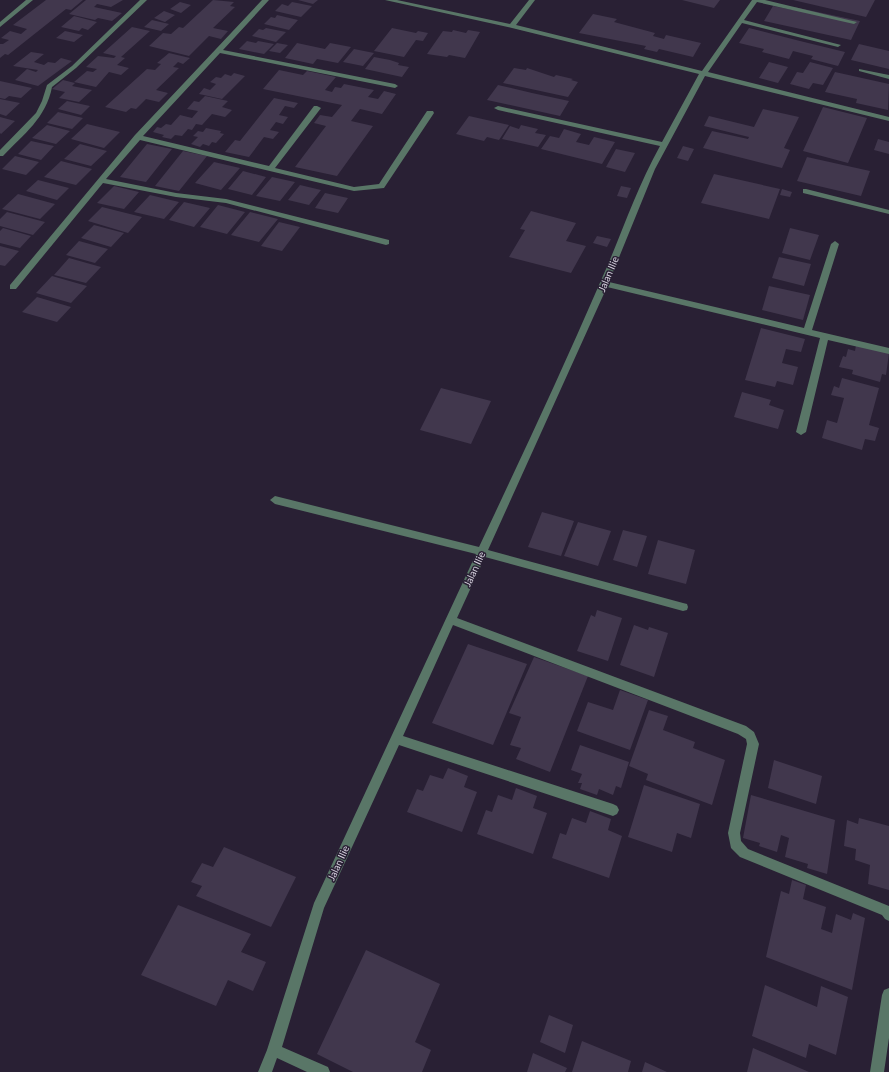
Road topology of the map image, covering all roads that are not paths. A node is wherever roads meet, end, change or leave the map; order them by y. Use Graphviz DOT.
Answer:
graph roads {
  1 [pos="30,0"];
  2 [pos="144,0"];
  3 [pos="266,0"];
  4 [pos="388,0"];
  5 [pos="532,0"];
  6 [pos="756,0"];
  7 [pos="740,21"];
  8 [pos="854,22"];
  9 [pos="0,25"];
  10 [pos="512,26"];
  11 [pos="838,45"];
  12 [pos="219,51"];
  13 [pos="861,70"];
  14 [pos="702,74"];
  15 [pos="889,77"];
  16 [pos="395,86"];
  17 [pos="317,108"];
  18 [pos="498,108"];
  19 [pos="430,113"];
  20 [pos="889,119"];
  21 [pos="138,137"];
  22 [pos="664,145"];
  23 [pos="0,154"];
  24 [pos="270,170"];
  25 [pos="101,180"];
  26 [pos="806,192"];
  27 [pos="889,212"];
  28 [pos="386,242"];
  29 [pos="835,244"];
  30 [pos="604,284"];
  31 [pos="13,287"];
  32 [pos="807,331"];
  33 [pos="825,336"];
  34 [pos="889,351"];
  35 [pos="801,432"];
  36 [pos="275,500"];
  37 [pos="482,552"];
  38 [pos="683,607"];
  39 [pos="451,620"];
  40 [pos="396,739"];
  41 [pos="613,810"];
  42 [pos="889,915"];
  43 [pos="889,995"];
  44 [pos="274,1050"];
  45 [pos="265,1072"];
  46 [pos="323,1072"];
  47 [pos="878,1072"];
  1 -- 9 [label="street"];
  2 -- 23 [label="street"];
  3 -- 12 [label="street"];
  4 -- 10 [label="street"];
  5 -- 10 [label="street"];
  6 -- 7 [label="street, Jalan Ilie"];
  6 -- 8 [label="street"];
  7 -- 11 [label="street"];
  7 -- 14 [label="street, Jalan Ilie"];
  10 -- 14 [label="street"];
  12 -- 16 [label="street"];
  12 -- 21 [label="street"];
  13 -- 15 [label="street"];
  14 -- 20 [label="street"];
  14 -- 22 [label="street, Jalan Ilie"];
  17 -- 24 [label="street"];
  18 -- 22 [label="street"];
  19 -- 24 [label="street"];
  21 -- 24 [label="street"];
  21 -- 25 [label="street"];
  22 -- 30 [label="street, Jalan Ilie"];
  25 -- 28 [label="street"];
  25 -- 31 [label="street"];
  26 -- 27 [label="street"];
  29 -- 32 [label="street"];
  30 -- 32 [label="street"];
  30 -- 37 [label="street, Jalan Ilie"];
  32 -- 33 [label="street"];
  33 -- 34 [label="street"];
  33 -- 35 [label="street"];
  36 -- 37 [label="street"];
  37 -- 38 [label="street"];
  37 -- 39 [label="street, Jalan Ilie"];
  39 -- 40 [label="street, Jalan Ilie"];
  39 -- 42 [label="street"];
  40 -- 41 [label="street"];
  40 -- 44 [label="street, Jalan Ilie"];
  43 -- 47 [label="street"];
  44 -- 45 [label="street, Jalan Ilie"];
  44 -- 46 [label="street"];
}
